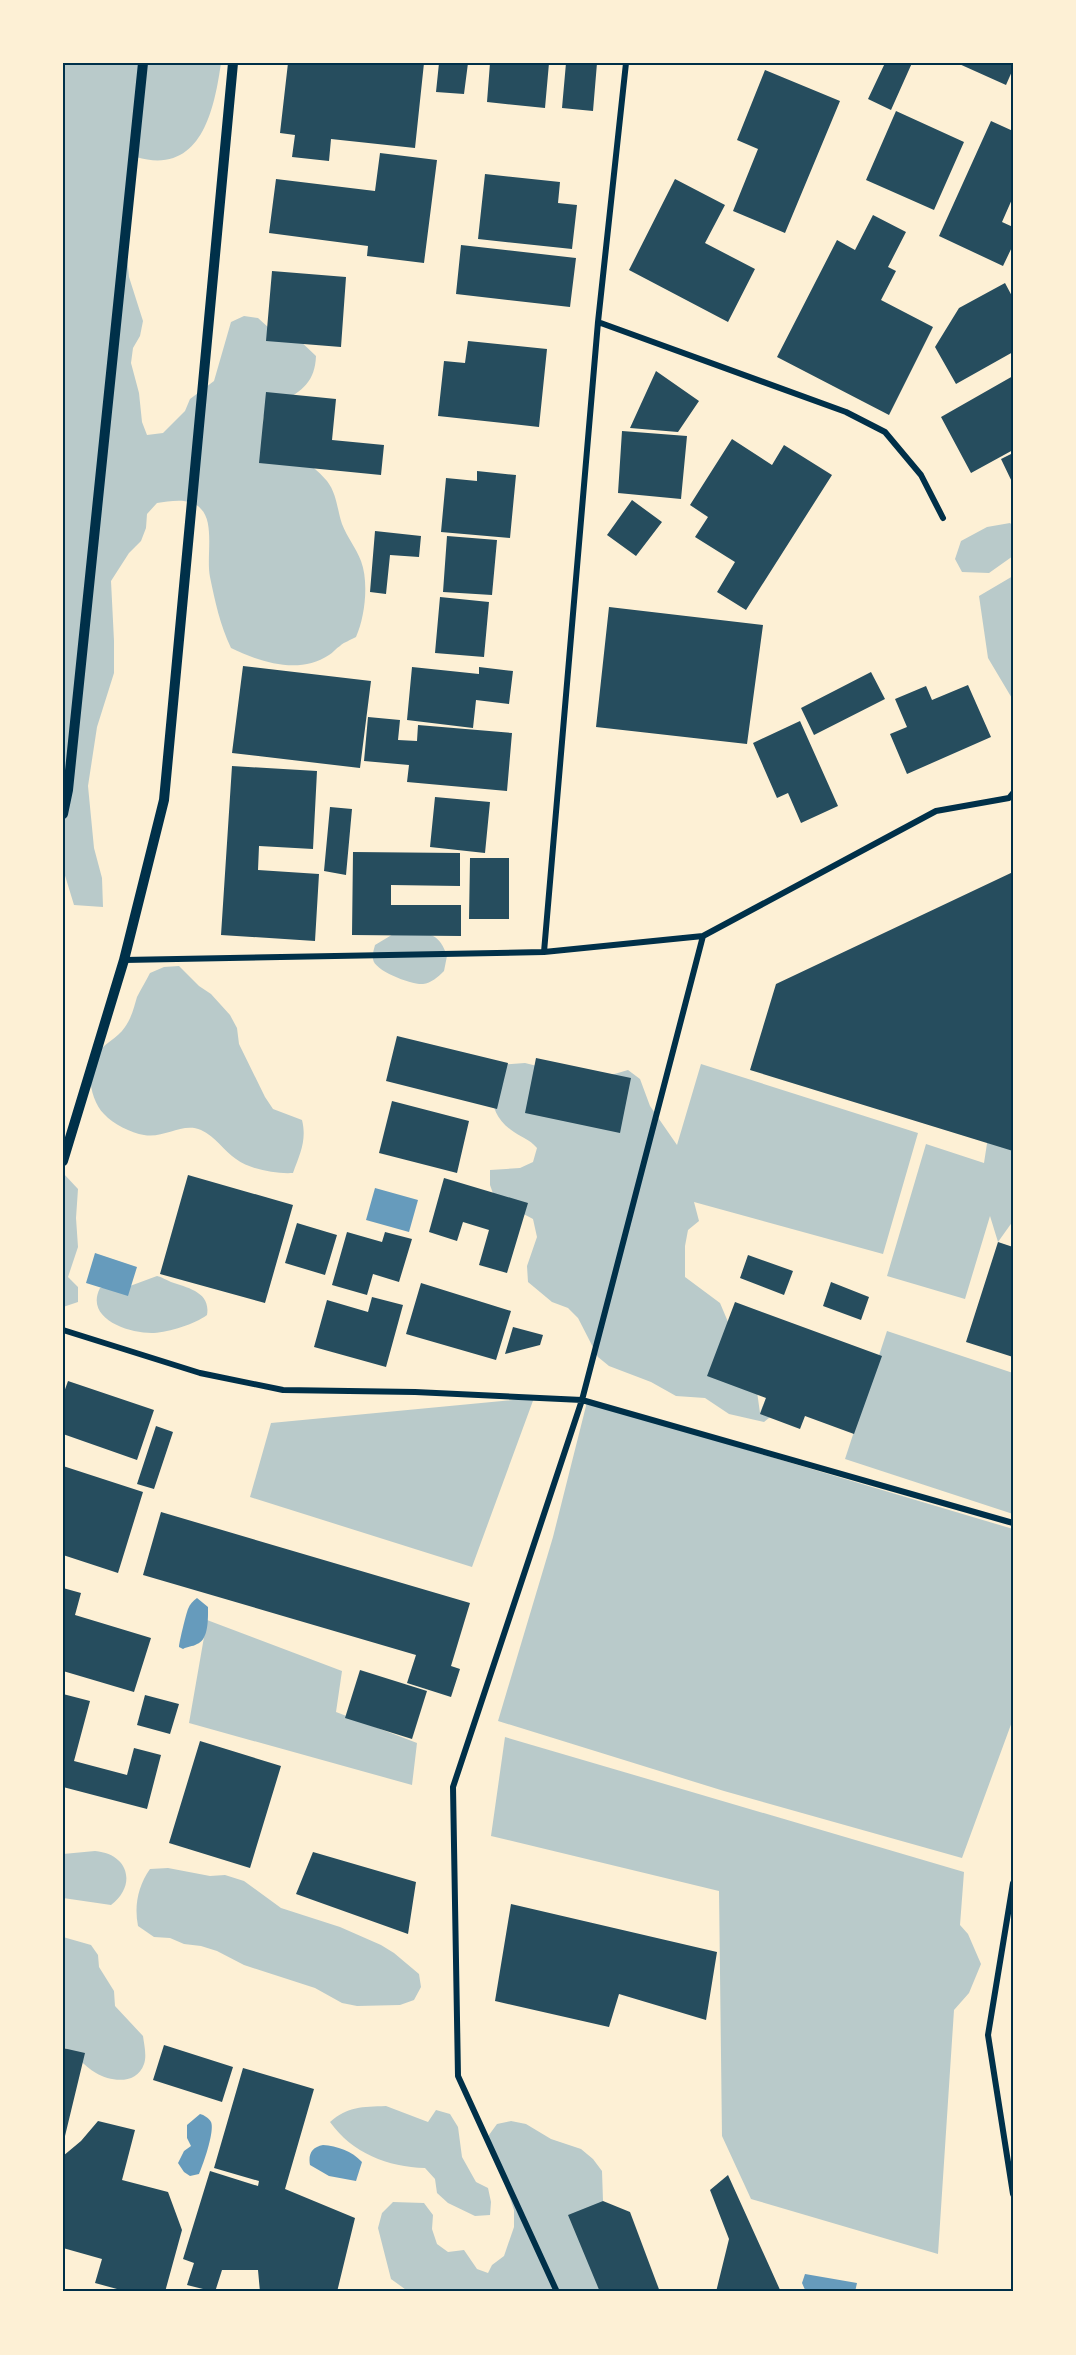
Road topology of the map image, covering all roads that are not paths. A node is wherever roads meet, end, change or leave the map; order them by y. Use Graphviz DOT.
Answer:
graph roads {
  1 [pos="143,63"];
  2 [pos="233,63"];
  3 [pos="626,63"];
  4 [pos="598,322"];
  5 [pos="943,518"];
  6 [pos="1012,796"];
  7 [pos="63,814"];
  8 [pos="703,936"];
  9 [pos="544,952"];
  10 [pos="124,960"];
  11 [pos="63,1161"];
  12 [pos="63,1330"];
  13 [pos="582,1400"];
  14 [pos="1013,1523"];
  15 [pos="1013,1883"];
  16 [pos="1013,2194"];
  17 [pos="557,2292"];
  1 -- 7 [label="street"];
  2 -- 10 [label="street"];
  3 -- 4 [label="street"];
  4 -- 5 [label="street"];
  4 -- 9 [label="street"];
  6 -- 8 [label="street"];
  8 -- 9 [label="street"];
  8 -- 13 [label="street"];
  9 -- 10 [label="street"];
  10 -- 11 [label="street"];
  12 -- 13 [label="street"];
  13 -- 14 [label="street"];
  13 -- 17 [label="street"];
  15 -- 16 [label="street"];
}
